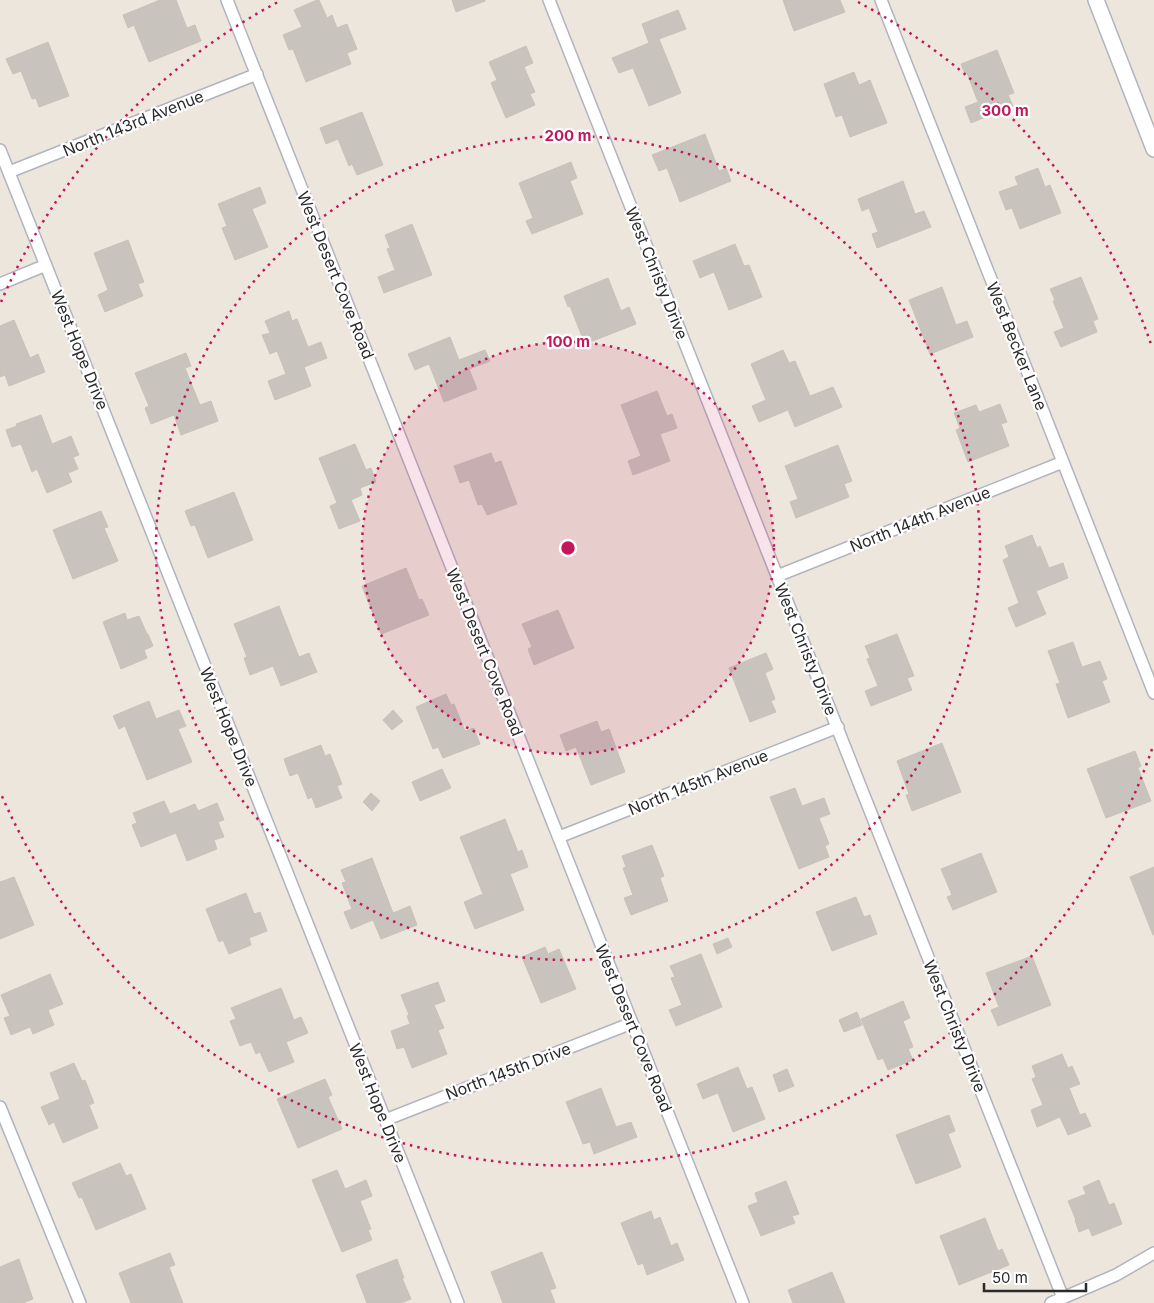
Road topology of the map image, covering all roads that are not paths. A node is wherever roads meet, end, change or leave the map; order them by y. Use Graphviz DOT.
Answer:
graph roads {
  1 [pos="227,0"];
  2 [pos="549,0"];
  3 [pos="881,0"];
  4 [pos="1096,0"];
  5 [pos="256,74"];
  6 [pos="1154,149"];
  7 [pos="0,150"];
  8 [pos="9,172"];
  9 [pos="46,265"];
  10 [pos="0,284"];
  11 [pos="1062,462"];
  12 [pos="778,576"];
  13 [pos="1154,693"];
  14 [pos="838,727"];
  15 [pos="559,838"];
  16 [pos="632,1023"];
  17 [pos="0,1106"];
  18 [pos="385,1120"];
  19 [pos="1154,1253"];
  20 [pos="1064,1298"];
  21 [pos="80,1303"];
  22 [pos="458,1303"];
  23 [pos="743,1303"];
  24 [pos="1051,1303"];
  1 -- 5 [label="street, West Desert Cove Road"];
  2 -- 12 [label="street, West Christy Drive"];
  3 -- 11 [label="street, West Becker Lane"];
  4 -- 6 [label="main road"];
  5 -- 8 [label="street, North 143rd Avenue"];
  5 -- 15 [label="street, West Desert Cove Road"];
  7 -- 8 [label="street, West Hope Drive"];
  8 -- 9 [label="street, West Hope Drive"];
  9 -- 10 [label="street"];
  9 -- 18 [label="street, West Hope Drive"];
  11 -- 12 [label="street, North 144th Avenue"];
  11 -- 13 [label="street, West Becker Lane"];
  12 -- 14 [label="street, West Christy Drive"];
  14 -- 15 [label="street, North 145th Avenue"];
  14 -- 20 [label="street, West Christy Drive"];
  15 -- 16 [label="street, West Desert Cove Road"];
  16 -- 18 [label="street, North 145th Drive"];
  16 -- 23 [label="street, West Desert Cove Road"];
  17 -- 21 [label="street"];
  18 -- 22 [label="street, West Hope Drive"];
  19 -- 20 [label="street"];
  20 -- 24 [label="street"];
}
